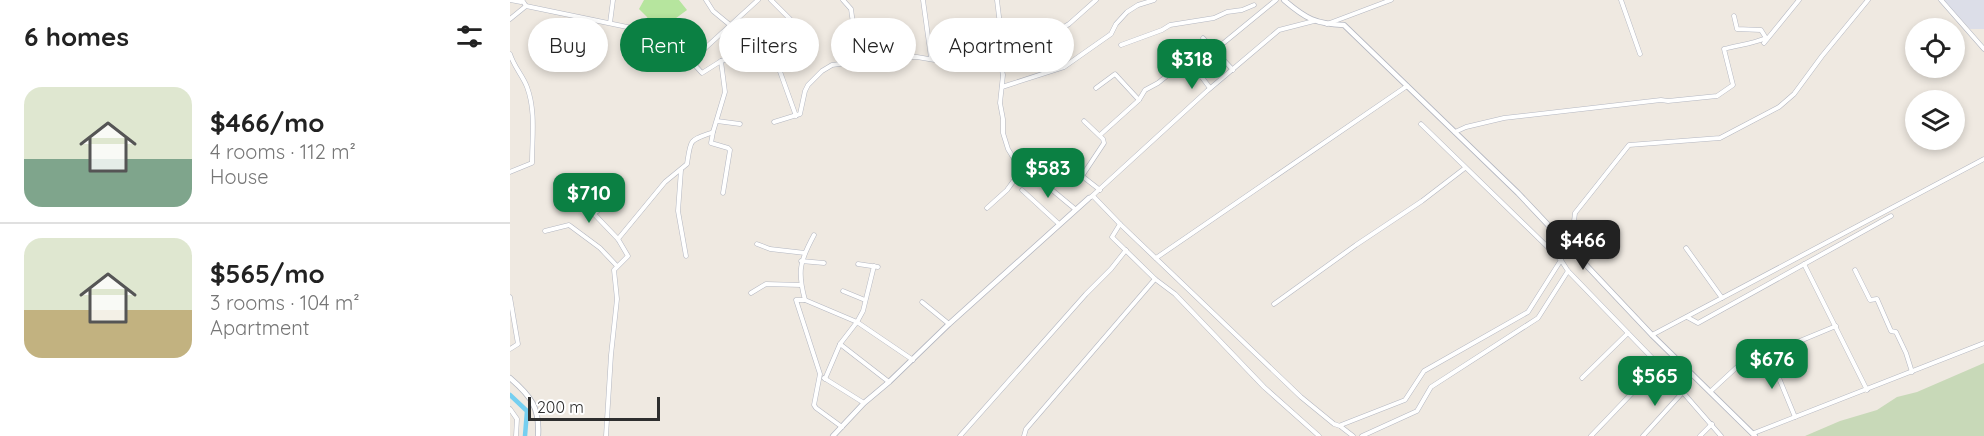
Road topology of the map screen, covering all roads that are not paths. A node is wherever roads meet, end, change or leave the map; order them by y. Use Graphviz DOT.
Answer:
graph roads {
  1 [pos="510,0"];
  2 [pos="613,0"];
  3 [pos="706,0"];
  4 [pos="759,0"];
  5 [pos="771,0"];
  6 [pos="843,0"];
  7 [pos="923,0"];
  8 [pos="997,0"];
  9 [pos="1096,0"];
  10 [pos="1154,0"];
  11 [pos="1276,0"];
  12 [pos="1284,0"];
  13 [pos="1391,0"];
  14 [pos="1621,0"];
  15 [pos="1799,0"];
  16 [pos="1868,0"];
  17 [pos="1941,0"];
  18 [pos="522,1"];
  19 [pos="526,6"];
  20 [pos="1254,6"];
  21 [pos="1734,16"];
  22 [pos="722,18"];
  23 [pos="738,18"];
  24 [pos="789,18"];
  25 [pos="852,18"];
  26 [pos="999,18"];
  27 [pos="510,19"];
  28 [pos="1074,20"];
  29 [pos="1314,21"];
  30 [pos="610,23"];
  31 [pos="1326,24"];
  32 [pos="620,25"];
  33 [pos="719,35"];
  34 [pos="928,36"];
  35 [pos="1203,38"];
  36 [pos="1764,43"];
  37 [pos="1120,45"];
  38 [pos="707,46"];
  39 [pos="1984,49"];
  40 [pos="1215,50"];
  41 [pos="510,54"];
  42 [pos="1640,54"];
  43 [pos="928,58"];
  44 [pos="1233,70"];
  45 [pos="722,72"];
  46 [pos="780,72"];
  47 [pos="1001,72"];
  48 [pos="1407,86"];
  49 [pos="1002,87"];
  50 [pos="1096,88"];
  51 [pos="1210,88"];
  52 [pos="1139,100"];
  53 [pos="796,116"];
  54 [pos="717,121"];
  55 [pos="1084,121"];
  56 [pos="774,122"];
  57 [pos="740,124"];
  58 [pos="1421,124"];
  59 [pos="713,132"];
  60 [pos="1455,132"];
  61 [pos="1100,135"];
  62 [pos="1031,157"];
  63 [pos="1984,159"];
  64 [pos="1465,168"];
  65 [pos="1023,169"];
  66 [pos="681,170"];
  67 [pos="510,172"];
  68 [pos="1082,176"];
  69 [pos="1040,177"];
  70 [pos="598,182"];
  71 [pos="1100,189"];
  72 [pos="1022,190"];
  73 [pos="723,193"];
  74 [pos="1091,197"];
  75 [pos="987,208"];
  76 [pos="1075,209"];
  77 [pos="1891,216"];
  78 [pos="1059,224"];
  79 [pos="1120,224"];
  80 [pos="545,231"];
  81 [pos="814,235"];
  82 [pos="1558,236"];
  83 [pos="618,239"];
  84 [pos="757,244"];
  85 [pos="1686,248"];
  86 [pos="1126,250"];
  87 [pos="805,253"];
  88 [pos="686,256"];
  89 [pos="1156,258"];
  90 [pos="1561,260"];
  91 [pos="801,261"];
  92 [pos="824,263"];
  93 [pos="858,264"];
  94 [pos="1804,264"];
  95 [pos="617,266"];
  96 [pos="1855,270"];
  97 [pos="1568,271"];
  98 [pos="1155,279"];
  99 [pos="801,285"];
  100 [pos="843,291"];
  101 [pos="751,293"];
  102 [pos="510,297"];
  103 [pos="1722,298"];
  104 [pos="805,300"];
  105 [pos="865,300"];
  106 [pos="922,302"];
  107 [pos="1274,304"];
  108 [pos="1686,317"];
  109 [pos="857,322"];
  110 [pos="949,324"];
  111 [pos="1836,326"];
  112 [pos="1628,333"];
  113 [pos="1652,335"];
  114 [pos="1984,343"];
  115 [pos="840,344"];
  116 [pos="510,349"];
  117 [pos="1769,354"];
  118 [pos="913,360"];
  119 [pos="1659,365"];
  120 [pos="1912,372"];
  121 [pos="820,374"];
  122 [pos="510,378"];
  123 [pos="1582,378"];
  124 [pos="825,379"];
  125 [pos="889,382"];
  126 [pos="1866,390"];
  127 [pos="1683,392"];
  128 [pos="1711,392"];
  129 [pos="864,403"];
  130 [pos="510,409"];
  131 [pos="1795,417"];
  132 [pos="1712,424"];
  133 [pos="1340,426"];
  134 [pos="842,427"];
  135 [pos="1755,435"];
  136 [pos="516,436"];
  137 [pos="538,436"];
  138 [pos="606,436"];
  139 [pos="833,436"];
  140 [pos="960,436"];
  141 [pos="1024,436"];
  142 [pos="1318,436"];
  143 [pos="1353,436"];
  144 [pos="1362,436"];
  145 [pos="1591,436"];
  146 [pos="1643,436"];
  147 [pos="1700,436"];
  148 [pos="1721,436"];
  1 -- 18 [label="street"];
  2 -- 30 [label="street"];
  3 -- 22 [label="street"];
  4 -- 23 [label="street"];
  5 -- 24 [label="street"];
  6 -- 25 [label="street"];
  7 -- 34 [label="street"];
  8 -- 26 [label="street"];
  9 -- 28 [label="street"];
  10 -- 49 [label="street"];
  11 -- 40 [label="street"];
  12 -- 29 [label="street"];
  13 -- 31 [label="street"];
  14 -- 42 [label="street"];
  15 -- 36 [label="street"];
  16 -- 82 [label="street"];
  17 -- 39 [label="street"];
  18 -- 19 [label="street"];
  19 -- 27 [label="street"];
  19 -- 30 [label="street"];
  20 -- 37 [label="street"];
  21 -- 60 [label="street"];
  29 -- 31 [label="street"];
  29 -- 44 [label="street"];
  30 -- 32 [label="street"];
  31 -- 48 [label="street"];
  33 -- 38 [label="street"];
  35 -- 40 [label="street"];
  40 -- 44 [label="street"];
  41 -- 67 [label="street"];
  43 -- 53 [label="street"];
  44 -- 51 [label="street"];
  45 -- 54 [label="street"];
  46 -- 53 [label="street"];
  47 -- 49 [label="street"];
  48 -- 60 [label="street"];
  48 -- 89 [label="street"];
  49 -- 65 [label="street"];
  50 -- 52 [label="street"];
  51 -- 52 [label="street"];
  51 -- 71 [label="street"];
  52 -- 61 [label="street"];
  53 -- 56 [label="street"];
  54 -- 57 [label="street"];
  54 -- 59 [label="street"];
  55 -- 61 [label="street"];
  58 -- 64 [label="street"];
  59 -- 66 [label="street"];
  59 -- 73 [label="street"];
  60 -- 82 [label="street"];
  61 -- 68 [label="street"];
  62 -- 65 [label="street"];
  63 -- 103 [label="street"];
  64 -- 90 [label="street"];
  64 -- 107 [label="street"];
  65 -- 69 [label="street"];
  65 -- 75 [label="street"];
  66 -- 83 [label="street"];
  66 -- 88 [label="street"];
  68 -- 69 [label="street"];
  68 -- 71 [label="street"];
  69 -- 76 [label="street"];
  70 -- 83 [label="street"];
  71 -- 74 [label="street"];
  72 -- 78 [label="street"];
  74 -- 76 [label="street"];
  74 -- 79 [label="street"];
  76 -- 78 [label="street"];
  77 -- 94 [label="street"];
  78 -- 110 [label="street"];
  79 -- 86 [label="street"];
  79 -- 89 [label="street"];
  80 -- 95 [label="street"];
  81 -- 87 [label="street"];
  82 -- 113 [label="street"];
  83 -- 95 [label="street"];
  84 -- 87 [label="street"];
  85 -- 103 [label="street"];
  86 -- 98 [label="street"];
  86 -- 140 [label="street"];
  87 -- 91 [label="street"];
  89 -- 133 [label="street"];
  90 -- 97 [label="street"];
  90 -- 133 [label="street"];
  91 -- 92 [label="street"];
  91 -- 99 [label="street"];
  93 -- 105 [label="street"];
  94 -- 108 [label="street"];
  94 -- 111 [label="street"];
  95 -- 138 [label="street"];
  96 -- 120 [label="street"];
  97 -- 112 [label="street"];
  97 -- 144 [label="street"];
  98 -- 141 [label="street"];
  98 -- 142 [label="street"];
  99 -- 101 [label="street"];
  99 -- 104 [label="street"];
  100 -- 105 [label="street"];
  102 -- 116 [label="street"];
  103 -- 108 [label="street"];
  104 -- 109 [label="street"];
  104 -- 121 [label="street"];
  105 -- 109 [label="street"];
  106 -- 110 [label="street"];
  108 -- 113 [label="street"];
  109 -- 115 [label="street"];
  109 -- 118 [label="street"];
  110 -- 118 [label="street"];
  111 -- 117 [label="street"];
  111 -- 126 [label="street"];
  112 -- 119 [label="street"];
  112 -- 123 [label="street"];
  113 -- 128 [label="street"];
  114 -- 120 [label="street"];
  115 -- 124 [label="street"];
  115 -- 125 [label="street"];
  117 -- 128 [label="street"];
  117 -- 131 [label="street"];
  118 -- 125 [label="street"];
  119 -- 127 [label="street"];
  119 -- 145 [label="street"];
  120 -- 126 [label="street"];
  121 -- 124 [label="street"];
  121 -- 134 [label="street"];
  122 -- 137 [label="street"];
  124 -- 129 [label="street"];
  125 -- 129 [label="street"];
  126 -- 131 [label="street"];
  127 -- 132 [label="street"];
  127 -- 146 [label="street"];
  128 -- 135 [label="street"];
  129 -- 134 [label="street"];
  130 -- 136 [label="street"];
  131 -- 135 [label="street"];
  132 -- 147 [label="street"];
  132 -- 148 [label="street"];
  133 -- 143 [label="street"];
  134 -- 139 [label="street"];
}
